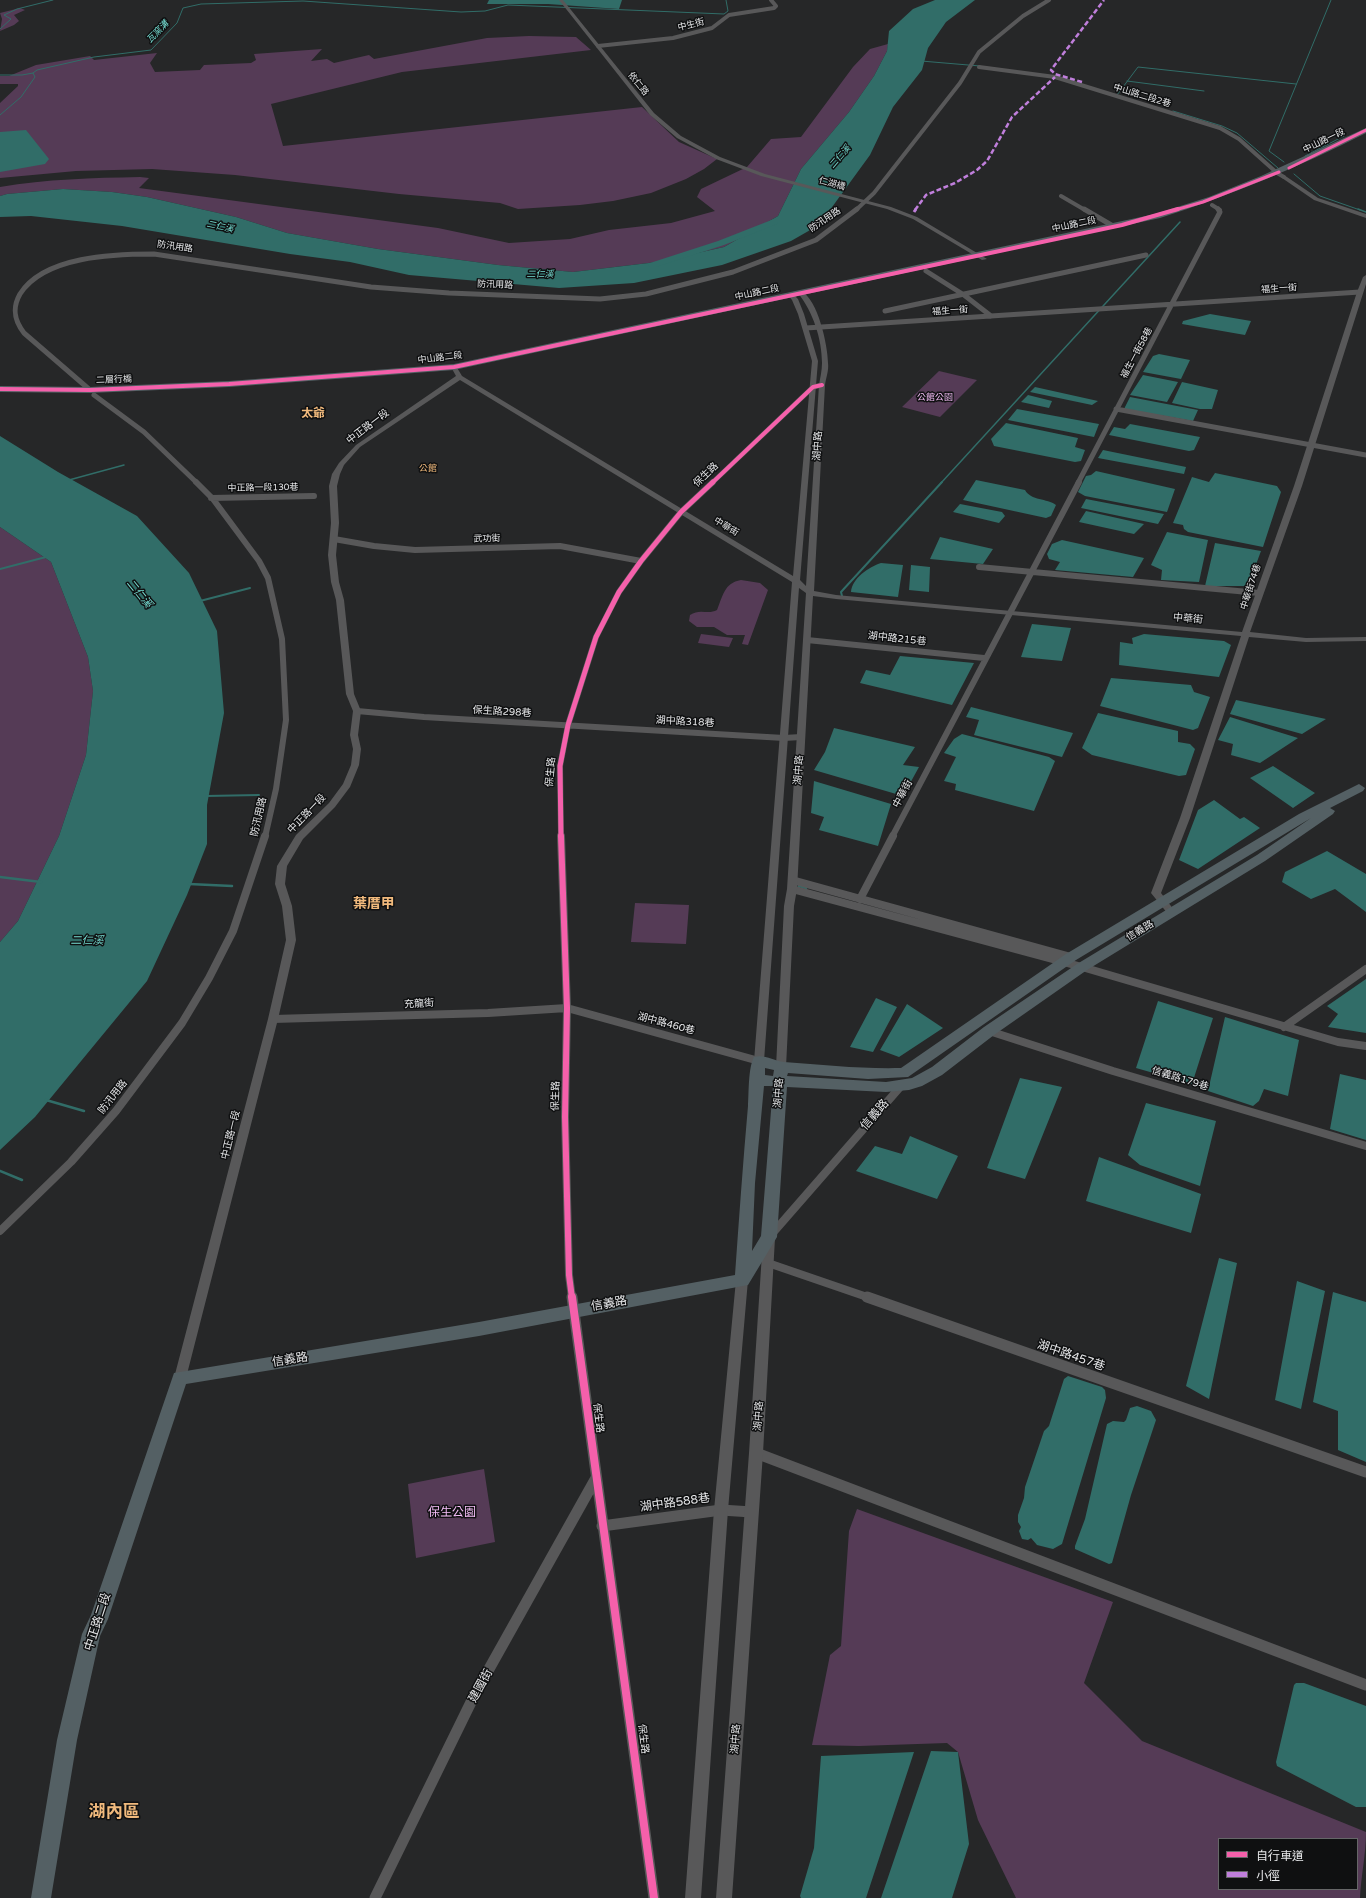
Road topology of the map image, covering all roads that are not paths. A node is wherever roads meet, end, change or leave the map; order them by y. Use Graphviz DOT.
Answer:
graph roads {
  1 [pos="771,0"];
  2 [pos="1049,0"];
  3 [pos="562,2"];
  4 [pos="598,46"];
  5 [pos="979,67"];
  6 [pos="1366,130"];
  7 [pos="1366,136"];
  8 [pos="719,158"];
  9 [pos="1285,173"];
  10 [pos="1061,196"];
  11 [pos="1212,205"];
  12 [pos="1366,216"];
  13 [pos="1113,226"];
  14 [pos="1146,256"];
  15 [pos="981,257"];
  16 [pos="926,271"];
  17 [pos="1366,277"];
  18 [pos="1362,290"];
  19 [pos="964,295"];
  20 [pos="798,296"];
  21 [pos="1172,304"];
  22 [pos="885,312"];
  23 [pos="991,316"];
  24 [pos="806,328"];
  25 [pos="819,328"];
  26 [pos="457,372"];
  27 [pos="822,385"];
  28 [pos="229,387"];
  29 [pos="812,387"];
  30 [pos="0,389"];
  31 [pos="92,392"];
  32 [pos="0,395"];
  33 [pos="1116,409"];
  34 [pos="1311,445"];
  35 [pos="1366,455"];
  36 [pos="314,496"];
  37 [pos="211,498"];
  38 [pos="681,512"];
  39 [pos="334,539"];
  40 [pos="640,561"];
  41 [pos="979,567"];
  42 [pos="1032,572"];
  43 [pos="796,582"];
  44 [pos="810,593"];
  45 [pos="1259,593"];
  46 [pos="1008,613"];
  47 [pos="1247,634"];
  48 [pos="1366,638"];
  49 [pos="807,640"];
  50 [pos="984,658"];
  51 [pos="357,711"];
  52 [pos="568,725"];
  53 [pos="801,737"];
  54 [pos="784,738"];
  55 [pos="1364,788"];
  56 [pos="792,885"];
  57 [pos="860,899"];
  58 [pos="1162,902"];
  59 [pos="1171,912"];
  60 [pos="1067,960"];
  61 [pos="1082,967"];
  62 [pos="1366,968"];
  63 [pos="567,1008"];
  64 [pos="273,1020"];
  65 [pos="1284,1027"];
  66 [pos="989,1031"];
  67 [pos="1366,1046"];
  68 [pos="759,1061"];
  69 [pos="781,1074"];
  70 [pos="758,1080"];
  71 [pos="901,1086"];
  72 [pos="1366,1146"];
  73 [pos="0,1231"];
  74 [pos="769,1237"];
  75 [pos="768,1263"];
  76 [pos="742,1280"];
  77 [pos="575,1311"];
  78 [pos="180,1378"];
  79 [pos="756,1453"];
  80 [pos="1366,1472"];
  81 [pos="596,1478"];
  82 [pos="721,1510"];
  83 [pos="752,1512"];
  84 [pos="602,1526"];
  85 [pos="1366,1685"];
  86 [pos="41,1898"];
  87 [pos="375,1898"];
  88 [pos="654,1898"];
  89 [pos="693,1898"];
  90 [pos="724,1898"];
  1 -- 4 [label="street, 中生街"];
  2 -- 31 [label="street, 防汛用路"];
  3 -- 4 [label="street, 依仁路"];
  4 -- 8 [label="street, 依仁路"];
  5 -- 9 [label="street, 中山路二段2巷"];
  6 -- 9 [label="main road, 中山路一段"];
  7 -- 9 [label="main road, 中山路一段"];
  8 -- 15 [label="street, 仁湖橋"];
  9 -- 11 [label="main road, 中山路二段"];
  9 -- 12 [label="street"];
  9 -- 13 [label="main road, 中山路二段"];
  10 -- 13 [label="street"];
  11 -- 15 [label="main road, 中山路二段"];
  11 -- 21 [label="street, 福生一街58巷"];
  13 -- 15 [label="main road, 中山路二段"];
  14 -- 19 [label="street"];
  15 -- 16 [label="main road, 中山路二段"];
  15 -- 20 [label="main road, 中山路二段"];
  16 -- 19 [label="street"];
  16 -- 20 [label="main road, 中山路二段"];
  17 -- 18 [label="street, 中華街74巷"];
  18 -- 21 [label="street, 福生一街"];
  18 -- 34 [label="street, 中華街74巷"];
  19 -- 22 [label="street"];
  19 -- 23 [label="street"];
  20 -- 24 [label="street, 湖中路"];
  20 -- 25 [label="street, 湖中路"];
  20 -- 26 [label="main road, 中山路二段"];
  21 -- 23 [label="street, 福生一街"];
  21 -- 33 [label="street, 福生一街58巷"];
  23 -- 25 [label="street, 福生一街"];
  24 -- 25 [label="street, 福生一街"];
  24 -- 29 [label="street, 湖中路"];
  25 -- 27 [label="street, 湖中路"];
  26 -- 28 [label="main road, 中山路二段"];
  26 -- 38 [label="street, 中華街"];
  26 -- 39 [label="street, 中正路一段"];
  27 -- 29 [label="street"];
  27 -- 44 [label="street, 湖中路"];
  28 -- 31 [label="main road, 二層行橋"];
  29 -- 38 [label="street, 保生路"];
  29 -- 43 [label="street, 湖中路"];
  30 -- 31 [label="main road, 二層行橋"];
  31 -- 32 [label="main road, 二層行橋"];
  31 -- 37 [label="street, 防汛用路"];
  33 -- 34 [label="street"];
  33 -- 42 [label="street, 中華街"];
  34 -- 35 [label="street"];
  34 -- 45 [label="street, 中華街74巷"];
  36 -- 37 [label="street, 中正路一段130巷"];
  37 -- 73 [label="street, 防汛用路"];
  38 -- 40 [label="street, 保生路"];
  38 -- 43 [label="street, 中華街"];
  39 -- 40 [label="street, 武功街"];
  39 -- 51 [label="street, 中正路一段"];
  40 -- 52 [label="street, 保生路"];
  41 -- 42 [label="street"];
  42 -- 45 [label="street"];
  42 -- 46 [label="street, 中華街"];
  43 -- 44 [label="street, 中華街"];
  43 -- 54 [label="street, 湖中路"];
  44 -- 46 [label="street, 中華街"];
  44 -- 49 [label="street, 湖中路"];
  45 -- 47 [label="street, 中華街74巷"];
  46 -- 47 [label="street, 中華街"];
  46 -- 50 [label="street, 中華街"];
  47 -- 48 [label="street, 中華街"];
  47 -- 58 [label="street, 中華街74巷"];
  49 -- 50 [label="street, 湖中路215巷"];
  49 -- 53 [label="street, 湖中路"];
  50 -- 57 [label="street, 中華街"];
  51 -- 52 [label="street, 保生路298巷"];
  51 -- 64 [label="street, 中正路一段"];
  52 -- 54 [label="street, 湖中路318巷"];
  52 -- 63 [label="street, 保生路"];
  53 -- 54 [label="street, 湖中路318巷"];
  53 -- 56 [label="street, 湖中路"];
  54 -- 68 [label="street, 湖中路"];
  55 -- 58 [label="main road, 信義路"];
  55 -- 59 [label="main road, 信義路"];
  56 -- 57 [label="street"];
  56 -- 60 [label="street"];
  56 -- 69 [label="street, 湖中路"];
  57 -- 60 [label="street"];
  58 -- 59 [label="street"];
  58 -- 60 [label="main road, 信義路"];
  59 -- 61 [label="main road, 信義路"];
  60 -- 61 [label="street"];
  60 -- 69 [label="main road, 信義路"];
  61 -- 65 [label="street"];
  61 -- 66 [label="main road, 信義路"];
  62 -- 65 [label="street"];
  63 -- 64 [label="street, 充龍街"];
  63 -- 68 [label="street, 湖中路460巷"];
  63 -- 77 [label="street, 保生路"];
  64 -- 78 [label="street, 中正路一段"];
  65 -- 67 [label="street"];
  66 -- 71 [label="main road, 信義路"];
  66 -- 72 [label="street, 信義路179巷"];
  68 -- 69 [label="main road"];
  68 -- 70 [label="main road, 湖中路"];
  69 -- 70 [label="main road, 信義路"];
  69 -- 71 [label="main road, 信義路"];
  69 -- 74 [label="main road, 湖中路"];
  70 -- 76 [label="main road, 湖中路"];
  71 -- 74 [label="street, 信義路"];
  74 -- 75 [label="street, 湖中路"];
  74 -- 76 [label="main road, 信義路"];
  75 -- 79 [label="street, 湖中路"];
  75 -- 80 [label="street, 湖中路457巷"];
  76 -- 77 [label="main road, 信義路"];
  76 -- 82 [label="street, 湖中路"];
  77 -- 78 [label="main road, 信義路"];
  77 -- 81 [label="street, 保生路"];
  78 -- 86 [label="main road, 中正路二段"];
  79 -- 83 [label="street, 湖中路"];
  79 -- 85 [label="street"];
  81 -- 84 [label="street, 保生路"];
  81 -- 87 [label="street, 建國街"];
  82 -- 83 [label="street, 湖中路588巷"];
  82 -- 84 [label="street, 湖中路588巷"];
  82 -- 89 [label="street, 湖中路"];
  83 -- 90 [label="street, 湖中路"];
  84 -- 88 [label="street, 保生路"];
}
